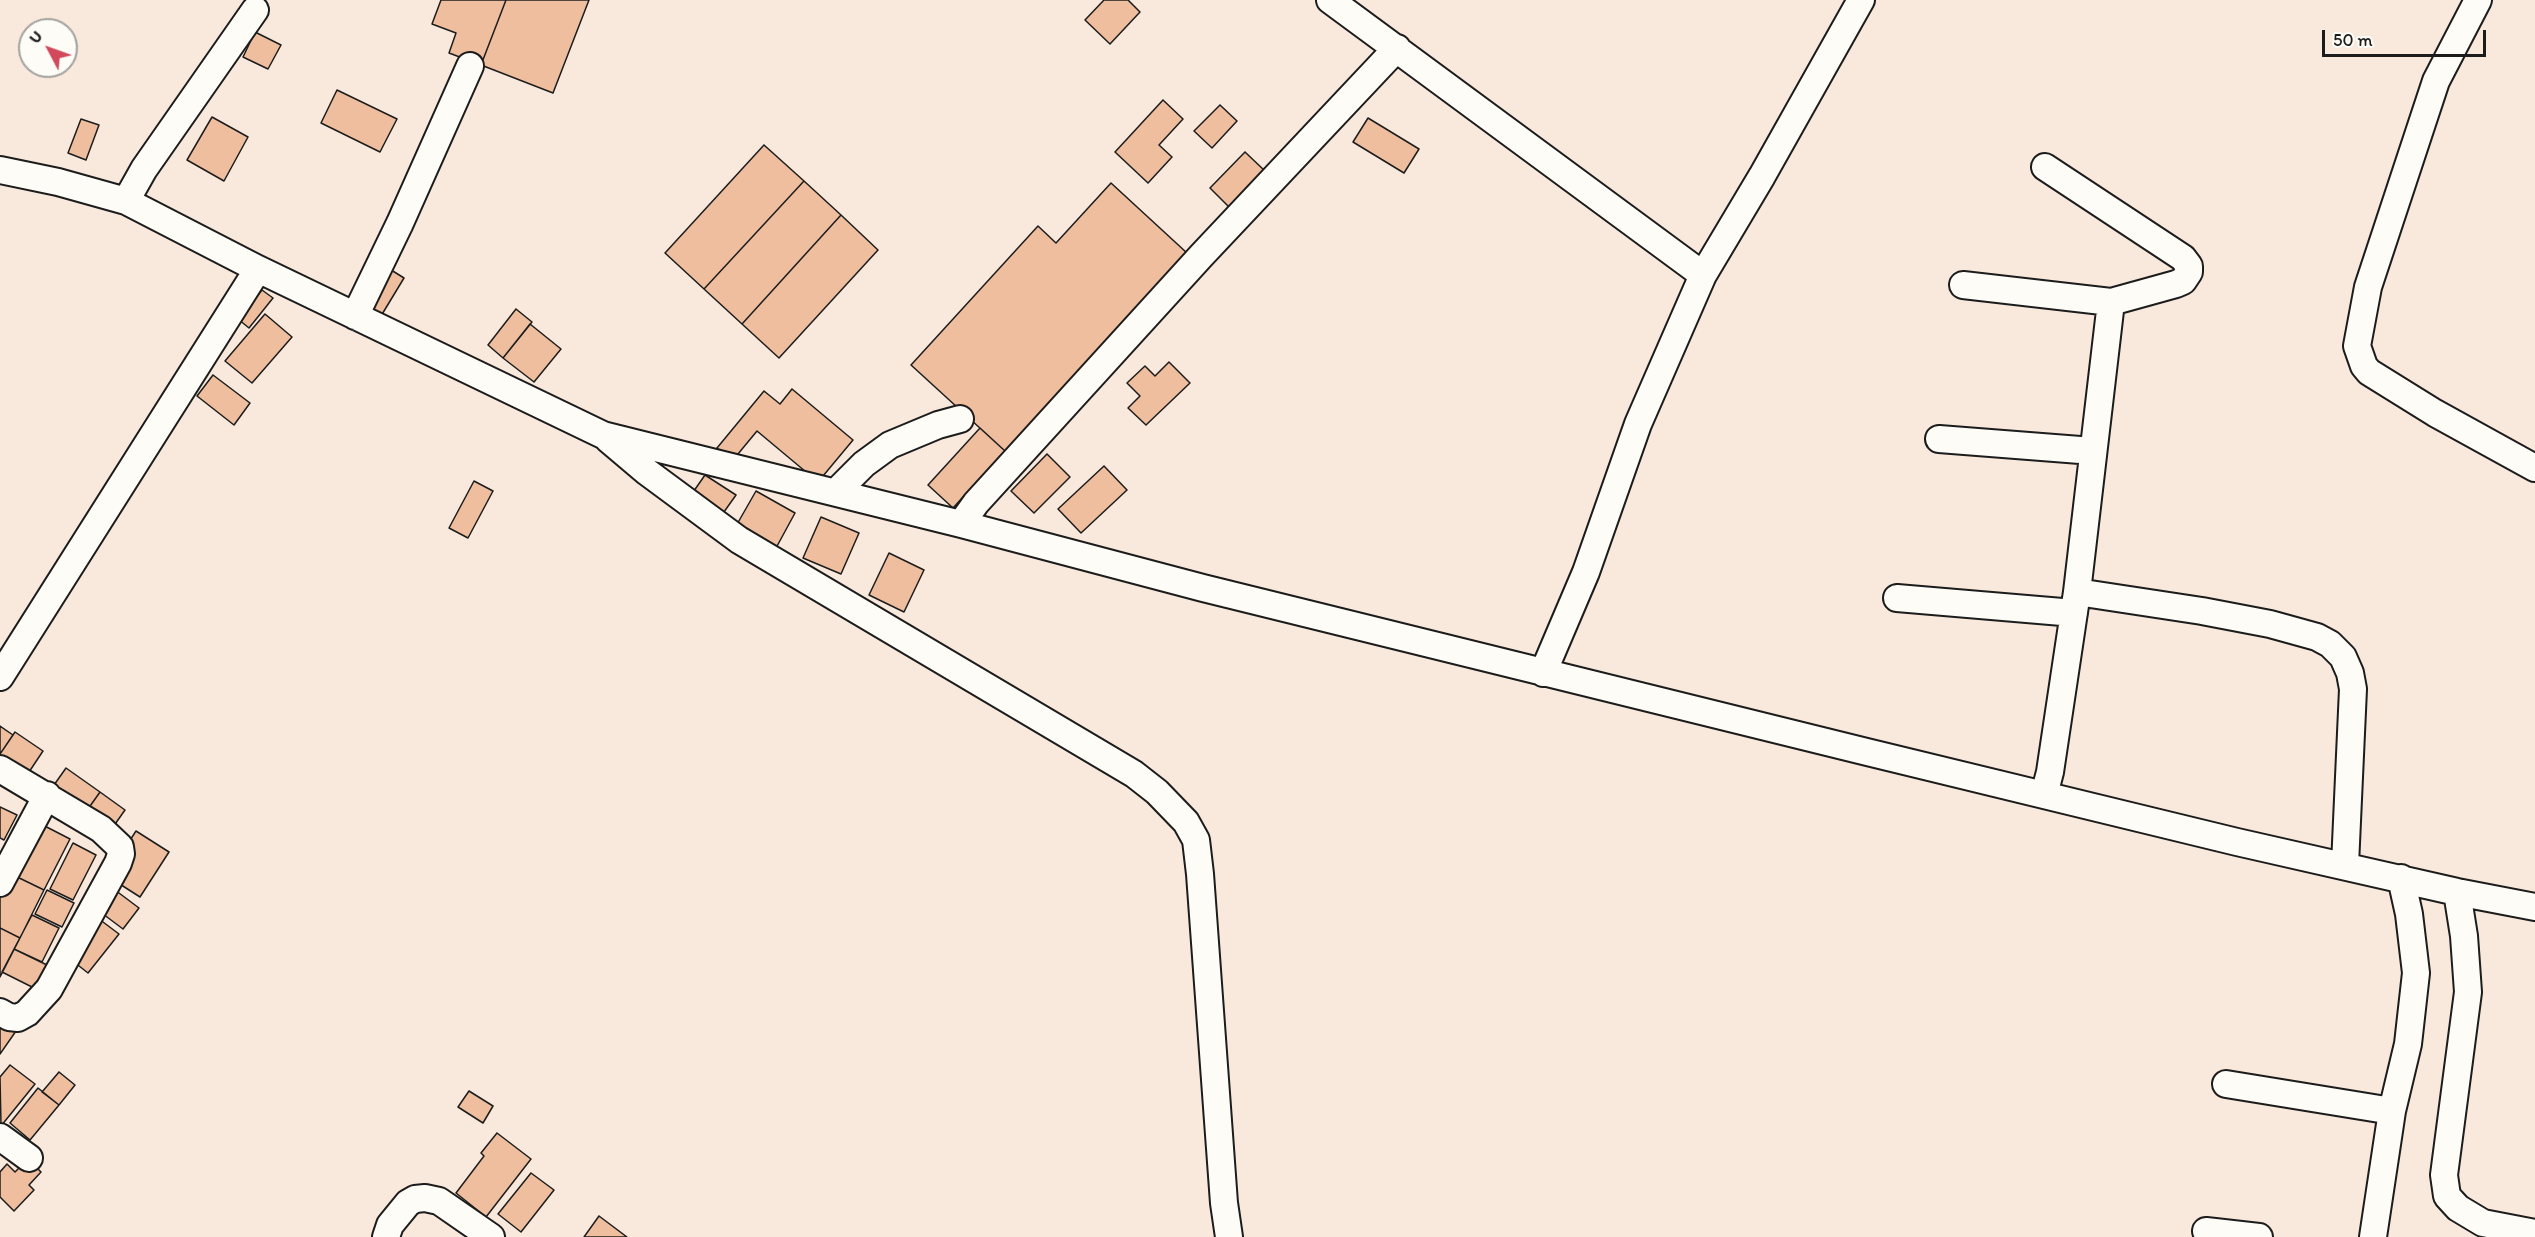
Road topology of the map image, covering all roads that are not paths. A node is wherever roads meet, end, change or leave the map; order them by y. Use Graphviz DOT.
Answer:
graph roads {
  1 [pos="1330,0"];
  2 [pos="1861,0"];
  3 [pos="2478,0"];
  4 [pos="255,10"];
  5 [pos="1397,48"];
  6 [pos="471,66"];
  7 [pos="2044,167"];
  8 [pos="0,170"];
  9 [pos="126,201"];
  10 [pos="258,269"];
  11 [pos="1703,275"];
  12 [pos="1963,285"];
  13 [pos="2110,302"];
  14 [pos="355,316"];
  15 [pos="960,418"];
  16 [pos="603,435"];
  17 [pos="1939,439"];
  18 [pos="2093,450"];
  19 [pos="2535,468"];
  20 [pos="836,492"];
  21 [pos="961,524"];
  22 [pos="1897,598"];
  23 [pos="2076,603"];
  24 [pos="1544,672"];
  25 [pos="0,677"];
  26 [pos="0,769"];
  27 [pos="47,795"];
  28 [pos="2044,795"];
  29 [pos="2345,865"];
  30 [pos="2401,878"];
  31 [pos="0,883"];
  32 [pos="2457,892"];
  33 [pos="2535,907"];
  34 [pos="0,1012"];
  35 [pos="2226,1084"];
  36 [pos="2392,1111"];
  37 [pos="0,1137"];
  38 [pos="29,1158"];
  39 [pos="2206,1231"];
  40 [pos="2535,1233"];
  41 [pos="386,1237"];
  42 [pos="491,1237"];
  43 [pos="1229,1237"];
  44 [pos="2259,1237"];
  45 [pos="2373,1237"];
  1 -- 5 [label="street"];
  2 -- 11 [label="street"];
  3 -- 19 [label="street"];
  4 -- 9 [label="street"];
  5 -- 11 [label="street"];
  5 -- 21 [label="street"];
  6 -- 14 [label="street"];
  7 -- 13 [label="street"];
  8 -- 9 [label="street"];
  9 -- 10 [label="street"];
  10 -- 14 [label="street"];
  10 -- 25 [label="street"];
  11 -- 24 [label="street"];
  12 -- 13 [label="street"];
  13 -- 18 [label="street"];
  14 -- 16 [label="street"];
  15 -- 20 [label="street"];
  16 -- 20 [label="street"];
  16 -- 43 [label="street"];
  17 -- 18 [label="street"];
  18 -- 23 [label="street"];
  20 -- 21 [label="street"];
  21 -- 24 [label="street"];
  22 -- 23 [label="street"];
  23 -- 28 [label="street"];
  23 -- 29 [label="street"];
  24 -- 28 [label="street"];
  26 -- 27 [label="street"];
  27 -- 31 [label="street"];
  27 -- 34 [label="street"];
  28 -- 29 [label="street"];
  29 -- 30 [label="street"];
  30 -- 32 [label="street"];
  30 -- 36 [label="street"];
  32 -- 33 [label="street"];
  32 -- 40 [label="street"];
  35 -- 36 [label="street"];
  36 -- 45 [label="street"];
  37 -- 38 [label="street"];
  39 -- 44 [label="street"];
  41 -- 42 [label="street"];
}
